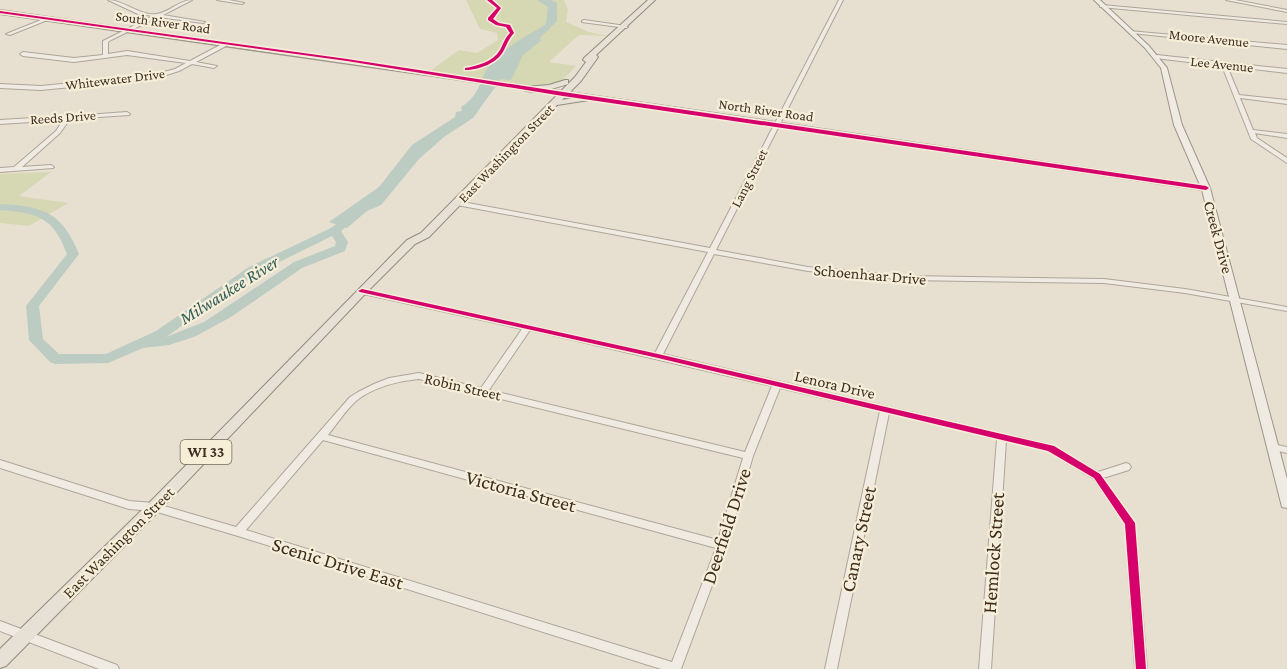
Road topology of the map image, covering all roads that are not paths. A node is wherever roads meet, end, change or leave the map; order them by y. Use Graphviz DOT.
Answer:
graph roads {
  1 [pos="110,0"];
  2 [pos="190,0"];
  3 [pos="219,0"];
  4 [pos="652,0"];
  5 [pos="841,0"];
  6 [pos="1227,0"];
  7 [pos="242,3"];
  8 [pos="1100,3"];
  9 [pos="1287,10"];
  10 [pos="0,12"];
  11 [pos="157,16"];
  12 [pos="48,19"];
  13 [pos="584,21"];
  14 [pos="203,22"];
  15 [pos="1287,23"];
  16 [pos="626,27"];
  17 [pos="125,31"];
  18 [pos="1131,32"];
  19 [pos="8,34"];
  20 [pos="224,45"];
  21 [pos="1287,46"];
  22 [pos="23,54"];
  23 [pos="106,56"];
  24 [pos="322,57"];
  25 [pos="1157,57"];
  26 [pos="191,62"];
  27 [pos="1224,64"];
  28 [pos="214,66"];
  29 [pos="1287,71"];
  30 [pos="568,84"];
  31 [pos="0,87"];
  32 [pos="525,88"];
  33 [pos="558,94"];
  34 [pos="1236,96"];
  35 [pos="586,98"];
  36 [pos="1287,102"];
  37 [pos="549,103"];
  38 [pos="127,114"];
  39 [pos="69,116"];
  40 [pos="0,122"];
  41 [pos="776,125"];
  42 [pos="1250,131"];
  43 [pos="1287,136"];
  44 [pos="1287,161"];
  45 [pos="51,167"];
  46 [pos="16,169"];
  47 [pos="0,170"];
  48 [pos="1206,188"];
  49 [pos="457,203"];
  50 [pos="411,242"];
  51 [pos="711,252"];
  52 [pos="362,291"];
  53 [pos="1236,300"];
  54 [pos="1287,309"];
  55 [pos="527,328"];
  56 [pos="658,356"];
  57 [pos="777,384"];
  58 [pos="484,391"];
  59 [pos="885,410"];
  60 [pos="320,436"];
  61 [pos="1002,437"];
  62 [pos="1272,447"];
  63 [pos="1287,450"];
  64 [pos="748,456"];
  65 [pos="0,464"];
  66 [pos="1126,467"];
  67 [pos="1097,476"];
  68 [pos="1287,503"];
  69 [pos="154,507"];
  70 [pos="238,532"];
  71 [pos="722,545"];
  72 [pos="0,626"];
  73 [pos="25,635"];
  74 [pos="0,660"];
  75 [pos="113,669"];
  76 [pos="675,669"];
  77 [pos="831,669"];
  78 [pos="985,669"];
  79 [pos="1141,669"];
  1 -- 11 [label="street"];
  2 -- 11 [label="street"];
  3 -- 7 [label="street"];
  4 -- 16 [label="main road, East Washington Street / WI 33"];
  5 -- 41 [label="street, Lang Street"];
  6 -- 9 [label="street"];
  8 -- 15 [label="street"];
  8 -- 18 [label="street, Creek Drive"];
  10 -- 12 [label="street, South River Road"];
  11 -- 14 [label="street"];
  11 -- 17 [label="street"];
  12 -- 17 [label="street, South River Road"];
  12 -- 19 [label="street"];
  13 -- 16 [label="street"];
  16 -- 30 [label="main road, East Washington Street / WI 33"];
  17 -- 20 [label="street, South River Road"];
  17 -- 23 [label="street"];
  18 -- 21 [label="street, Moore Avenue"];
  18 -- 25 [label="street, Creek Drive"];
  20 -- 24 [label="street, South River Road"];
  20 -- 26 [label="street, Whitewater Drive"];
  22 -- 23 [label="street"];
  23 -- 26 [label="street"];
  24 -- 32 [label="street, North River Road"];
  25 -- 27 [label="street, Lee Avenue"];
  25 -- 48 [label="street, Creek Drive"];
  26 -- 28 [label="street"];
  26 -- 31 [label="street, Whitewater Drive"];
  27 -- 29 [label="street, Lee Avenue"];
  27 -- 34 [label="street"];
  30 -- 32 [label="main road"];
  30 -- 33 [label="main road, East Washington Street / WI 33"];
  30 -- 35 [label="main road"];
  32 -- 33 [label="street, North River Road"];
  32 -- 37 [label="main road"];
  33 -- 35 [label="street, North River Road"];
  33 -- 37 [label="main road, East Washington Street / WI 33"];
  34 -- 36 [label="street"];
  34 -- 42 [label="street"];
  35 -- 37 [label="main road"];
  35 -- 41 [label="street, North River Road"];
  37 -- 49 [label="main road, East Washington Street / WI 33"];
  37 -- 50 [label="main road, East Washington Street / WI 33"];
  38 -- 39 [label="street, Reeds Drive"];
  39 -- 40 [label="street, Reeds Drive"];
  39 -- 46 [label="street"];
  41 -- 48 [label="street, North River Road"];
  41 -- 51 [label="street, Lang Street"];
  42 -- 43 [label="street"];
  42 -- 44 [label="street"];
  45 -- 46 [label="street"];
  46 -- 47 [label="street"];
  48 -- 53 [label="street, Creek Drive"];
  49 -- 50 [label="main road, East Washington Street / WI 33"];
  49 -- 51 [label="street, Schoenhaar Drive"];
  50 -- 52 [label="main road, East Washington Street / WI 33"];
  51 -- 53 [label="street, Schoenhaar Drive"];
  51 -- 56 [label="street, Lang Street"];
  52 -- 55 [label="street, Lenora Drive"];
  52 -- 69 [label="main road, East Washington Street / WI 33"];
  53 -- 54 [label="street, Schoenhaar Drive"];
  53 -- 62 [label="street, Creek Drive"];
  55 -- 56 [label="street, Lenora Drive"];
  55 -- 58 [label="street"];
  56 -- 57 [label="street, Lenora Drive"];
  57 -- 59 [label="street, Lenora Drive"];
  57 -- 64 [label="street, Deerfield Drive"];
  58 -- 60 [label="street, Robin Street"];
  58 -- 64 [label="street, Robin Street"];
  59 -- 61 [label="street, Lenora Drive"];
  59 -- 77 [label="street, Canary Street"];
  60 -- 70 [label="street, Robin Street"];
  60 -- 71 [label="street, Victoria Street"];
  61 -- 67 [label="street, Lenora Drive"];
  61 -- 78 [label="street, Hemlock Street"];
  62 -- 63 [label="street"];
  62 -- 68 [label="street, Creek Drive"];
  64 -- 71 [label="street, Deerfield Drive"];
  65 -- 69 [label="street, Scenic Drive East"];
  66 -- 67 [label="street"];
  67 -- 79 [label="street, Lenora Drive"];
  69 -- 70 [label="street, Scenic Drive East"];
  69 -- 73 [label="main road, East Washington Street / WI 33"];
  70 -- 76 [label="street, Scenic Drive East"];
  71 -- 76 [label="street, Deerfield Drive"];
  72 -- 73 [label="street"];
  73 -- 74 [label="main road, East Washington Street / WI 33"];
  73 -- 75 [label="street"];
}
